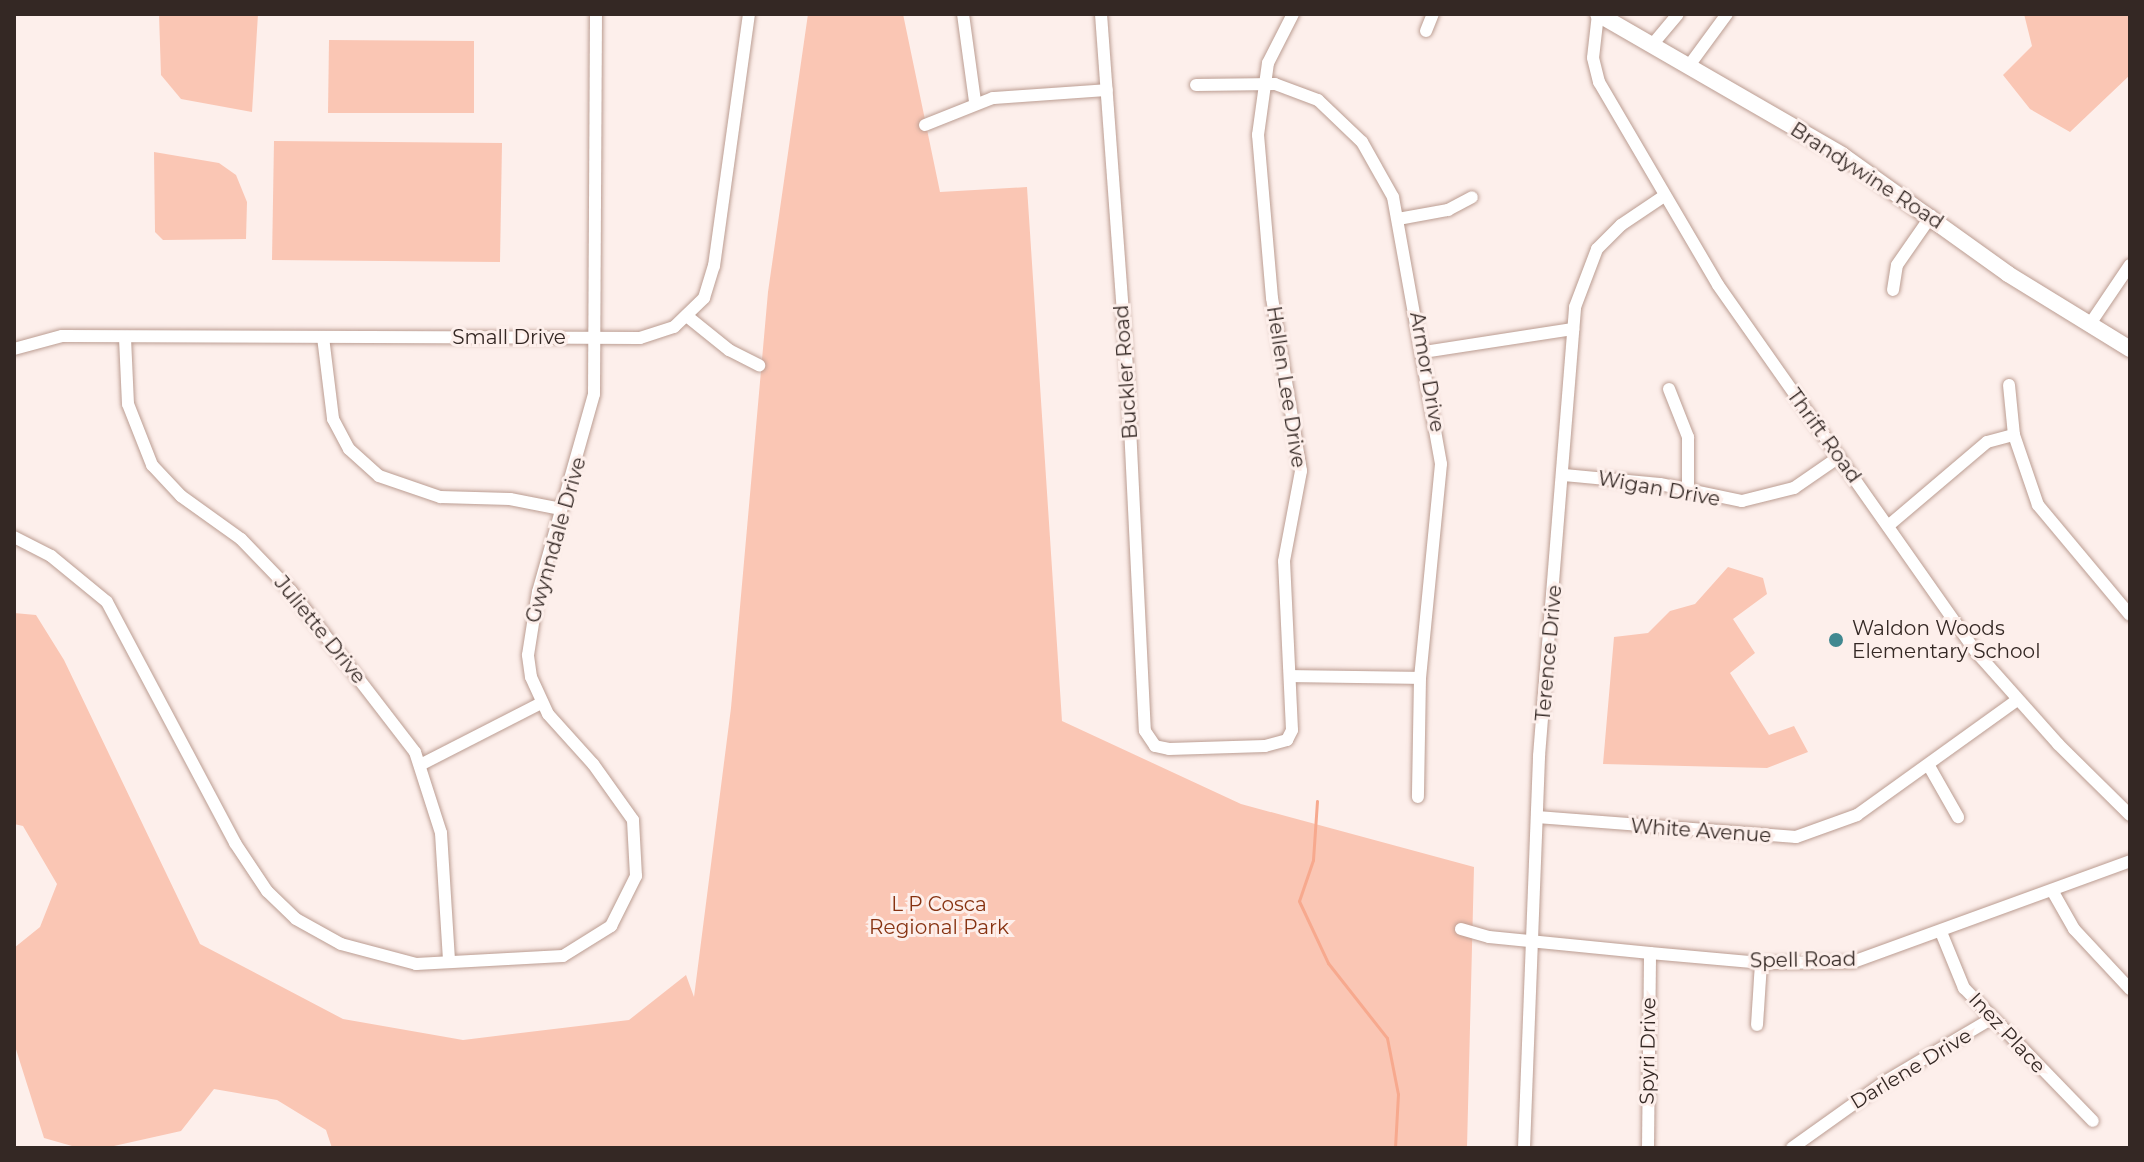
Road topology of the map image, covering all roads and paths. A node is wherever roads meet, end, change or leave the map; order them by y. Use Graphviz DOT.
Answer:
graph roads {
  1 [pos="596,14"];
  2 [pos="749,14"];
  3 [pos="963,14"];
  4 [pos="1101,14"];
  5 [pos="1293,14"];
  6 [pos="1433,14"];
  7 [pos="1598,14"];
  8 [pos="1678,14"];
  9 [pos="1727,14"];
  10 [pos="1426,31"];
  11 [pos="1652,45"];
  12 [pos="1688,67"];
  13 [pos="1264,83"];
  14 [pos="1196,85"];
  15 [pos="1107,90"];
  16 [pos="975,102"];
  17 [pos="925,125"];
  18 [pos="1664,196"];
  19 [pos="1472,197"];
  20 [pos="1931,216"];
  21 [pos="1398,219"];
  22 [pos="2130,265"];
  23 [pos="1893,290"];
  24 [pos="688,317"];
  25 [pos="2090,324"];
  26 [pos="1573,329"];
  27 [pos="595,336"];
  28 [pos="323,337"];
  29 [pos="125,338"];
  30 [pos="14,349"];
  31 [pos="2130,349"];
  32 [pos="1424,352"];
  33 [pos="759,365"];
  34 [pos="2009,385"];
  35 [pos="1669,389"];
  36 [pos="2014,435"];
  37 [pos="1839,457"];
  38 [pos="1564,475"];
  39 [pos="1688,492"];
  40 [pos="561,509"];
  41 [pos="1888,526"];
  42 [pos="14,537"];
  43 [pos="2130,615"];
  44 [pos="1292,676"];
  45 [pos="1420,678"];
  46 [pos="2017,700"];
  47 [pos="541,703"];
  48 [pos="1265,746"];
  49 [pos="422,764"];
  50 [pos="1929,766"];
  51 [pos="1418,797"];
  52 [pos="2130,815"];
  53 [pos="1537,817"];
  54 [pos="1958,817"];
  55 [pos="2130,861"];
  56 [pos="2053,892"];
  57 [pos="1461,929"];
  58 [pos="1941,932"];
  59 [pos="1528,942"];
  60 [pos="1650,953"];
  61 [pos="449,961"];
  62 [pos="1761,963"];
  63 [pos="2130,989"];
  64 [pos="1991,1019"];
  65 [pos="1757,1025"];
  66 [pos="2093,1121"];
  67 [pos="1524,1148"];
  68 [pos="1648,1148"];
  69 [pos="1792,1148"];
  1 -- 27 [label="street, Gwynndale Drive"];
  2 -- 24 [label="street"];
  3 -- 16 [label="street"];
  4 -- 15 [label="street, Buckler Road"];
  5 -- 13 [label="street, Hellen Lee Drive"];
  6 -- 10 [label="street"];
  7 -- 11 [label="main road, Brandywine Road"];
  7 -- 18 [label="street, Thrift Road"];
  8 -- 11 [label="street"];
  9 -- 12 [label="street"];
  11 -- 12 [label="main road, Brandywine Road"];
  12 -- 20 [label="main road, Brandywine Road"];
  13 -- 14 [label="street, Armor Drive"];
  13 -- 21 [label="street, Armor Drive"];
  13 -- 44 [label="street, Hellen Lee Drive"];
  15 -- 16 [label="street"];
  15 -- 48 [label="street, Buckler Road"];
  16 -- 17 [label="street"];
  18 -- 26 [label="street, Terence Drive"];
  18 -- 37 [label="street, Thrift Road"];
  19 -- 21 [label="street"];
  20 -- 23 [label="street"];
  20 -- 25 [label="main road, Brandywine Road"];
  21 -- 32 [label="street, Armor Drive"];
  22 -- 25 [label="street"];
  24 -- 27 [label="street, Small Drive"];
  24 -- 33 [label="street"];
  25 -- 31 [label="main road, Brandywine Road"];
  26 -- 32 [label="street"];
  26 -- 38 [label="street, Terence Drive"];
  27 -- 28 [label="street, Small Drive"];
  27 -- 40 [label="street, Gwynndale Drive"];
  28 -- 29 [label="street, Small Drive"];
  28 -- 40 [label="street"];
  29 -- 30 [label="street, Small Drive"];
  29 -- 49 [label="street, Juliette Drive"];
  32 -- 45 [label="street, Armor Drive"];
  34 -- 36 [label="street"];
  35 -- 39 [label="street"];
  36 -- 41 [label="street"];
  36 -- 43 [label="street"];
  37 -- 39 [label="street, Wigan Drive"];
  37 -- 41 [label="street, Thrift Road"];
  38 -- 39 [label="street, Wigan Drive"];
  38 -- 53 [label="street, Terence Drive"];
  40 -- 47 [label="street, Gwynndale Drive"];
  41 -- 46 [label="street, Thrift Road"];
  42 -- 61 [label="street, Gwynndale Drive"];
  44 -- 45 [label="street"];
  44 -- 48 [label="street, Hellen Lee Drive"];
  45 -- 51 [label="street, Armor Drive"];
  46 -- 50 [label="street, White Avenue"];
  46 -- 52 [label="street, Thrift Road"];
  47 -- 49 [label="street"];
  47 -- 61 [label="street, Gwynndale Drive"];
  49 -- 61 [label="street, Juliette Drive"];
  50 -- 53 [label="street, White Avenue"];
  50 -- 54 [label="street"];
  53 -- 59 [label="street, Terence Drive"];
  55 -- 56 [label="street, Spell Road"];
  56 -- 58 [label="street, Spell Road"];
  56 -- 63 [label="street"];
  57 -- 59 [label="street, Spell Road"];
  58 -- 62 [label="street, Spell Road"];
  58 -- 64 [label="street, Inez Place"];
  59 -- 60 [label="street, Spell Road"];
  59 -- 67 [label="street, Terence Drive"];
  60 -- 62 [label="street, Spell Road"];
  60 -- 68 [label="street, Spyri Drive"];
  62 -- 65 [label="street"];
  64 -- 66 [label="street, Inez Place"];
  64 -- 69 [label="street, Darlene Drive"];
}
